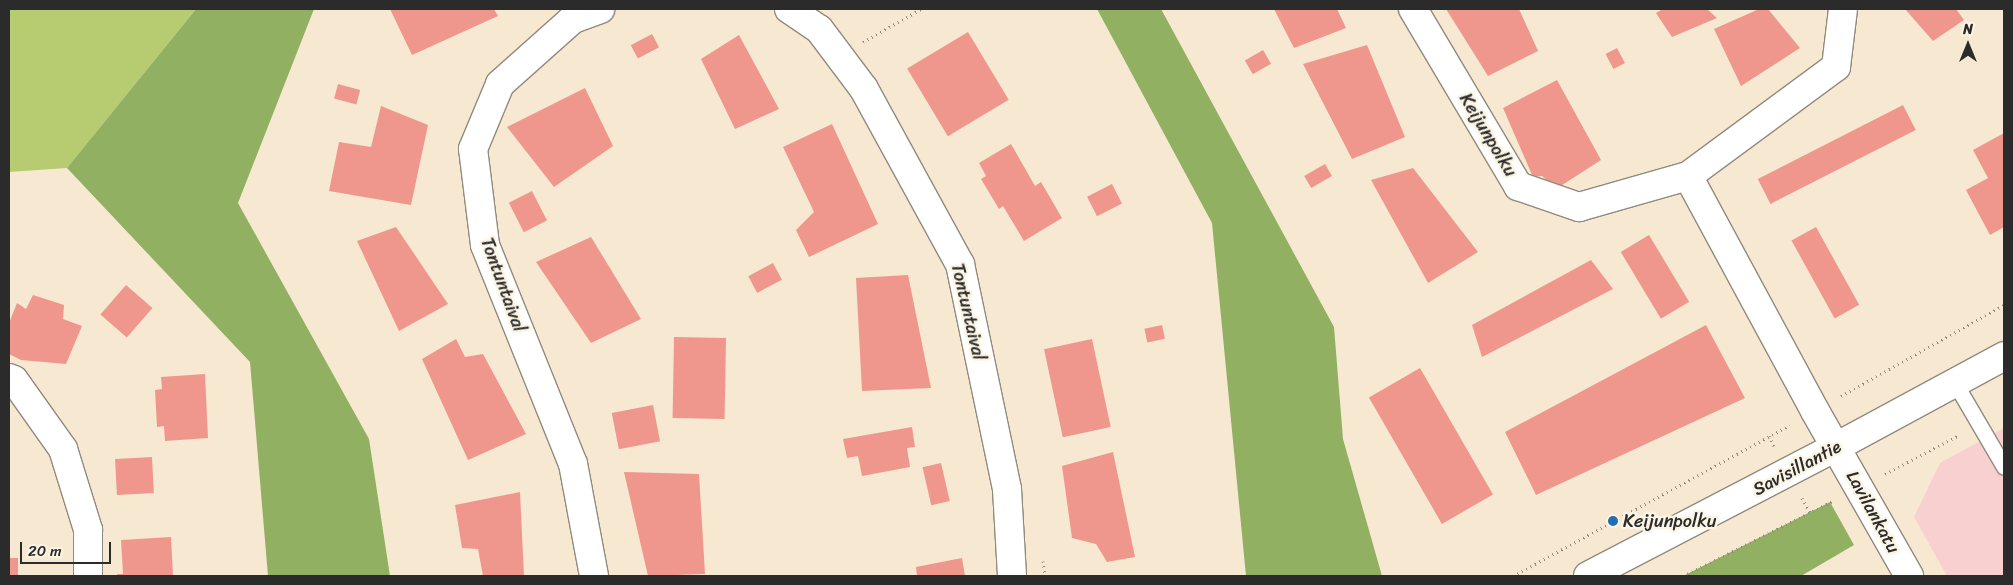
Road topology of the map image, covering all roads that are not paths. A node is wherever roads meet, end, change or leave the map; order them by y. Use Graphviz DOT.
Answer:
graph roads {
  1 [pos="600,9"];
  2 [pos="789,9"];
  3 [pos="1413,9"];
  4 [pos="1843,9"];
  5 [pos="1688,176"];
  6 [pos="2004,356"];
  7 [pos="9,378"];
  8 [pos="1955,383"];
  9 [pos="1836,447"];
  10 [pos="2004,467"];
  11 [pos="88,576"];
  12 [pos="594,576"];
  13 [pos="1012,576"];
  14 [pos="1588,576"];
  15 [pos="1909,576"];
  1 -- 12 [label="street, Tontuntaival"];
  2 -- 13 [label="street, Tontuntaival"];
  3 -- 5 [label="street, Keijunpolku"];
  4 -- 5 [label="street, Keijunpolku"];
  5 -- 9 [label="street"];
  6 -- 8 [label="street, Savisillantie"];
  7 -- 11 [label="street"];
  8 -- 9 [label="street, Savisillantie"];
  8 -- 10 [label="lane"];
  9 -- 14 [label="street, Savisillantie"];
  9 -- 15 [label="street, Lavilankatu"];
}
